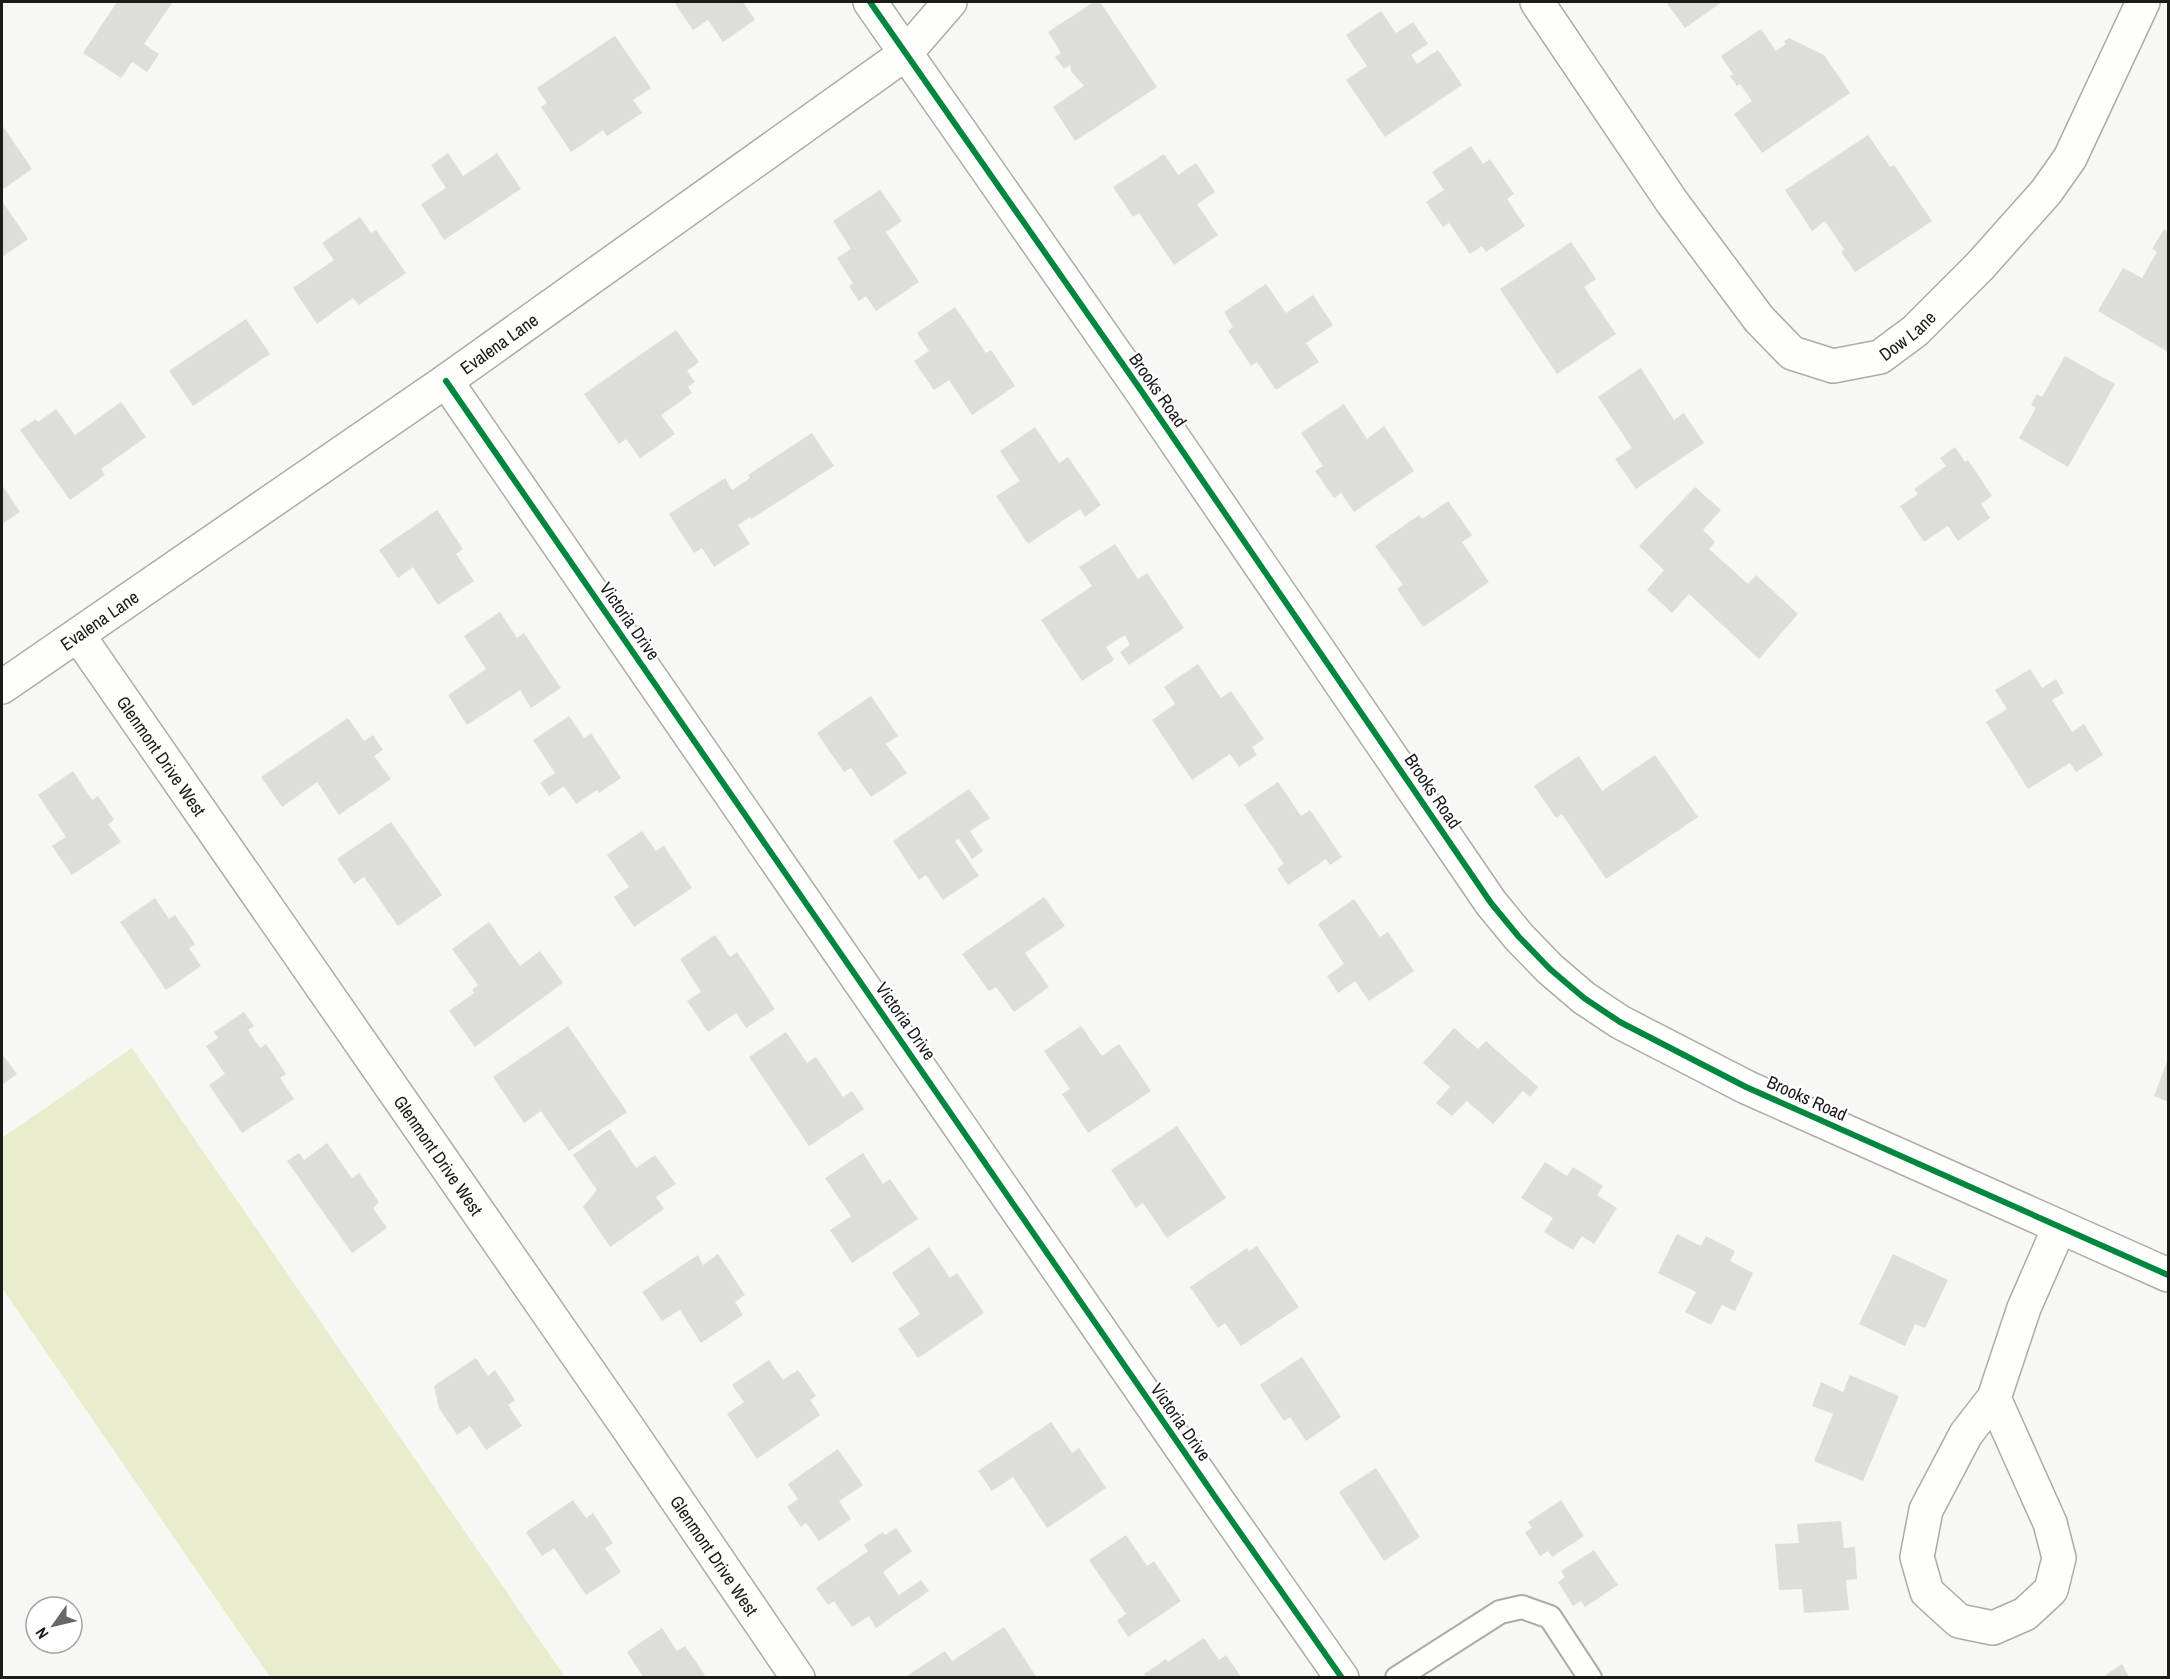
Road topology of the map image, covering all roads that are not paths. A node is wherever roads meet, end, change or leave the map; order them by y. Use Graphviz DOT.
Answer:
graph roads {
  1 [pos="870,2"];
  2 [pos="950,2"];
  3 [pos="1537,2"];
  4 [pos="2143,2"];
  5 [pos="906,54"];
  6 [pos="446,381"];
  7 [pos="78,635"];
  8 [pos="2,687"];
  9 [pos="2059,1228"];
  10 [pos="2169,1275"];
  11 [pos="1994,1398"];
  12 [pos="798,1677"];
  13 [pos="1342,1677"];
  14 [pos="1397,1677"];
  15 [pos="1590,1677"];
  1 -- 5 [label="street, Brooks Road"];
  2 -- 5 [label="street, Evalena Lane"];
  3 -- 4 [label="street, Dow Lane"];
  5 -- 6 [label="street, Evalena Lane"];
  5 -- 9 [label="street, Brooks Road"];
  6 -- 7 [label="street, Evalena Lane"];
  6 -- 13 [label="street, Victoria Drive"];
  7 -- 8 [label="street, Evalena Lane"];
  7 -- 12 [label="street, Glenmont Drive West"];
  9 -- 10 [label="street, Brooks Road"];
  9 -- 11 [label="street"];
  11 -- 11 [label="street"];
  14 -- 15 [label="lane"];
}
